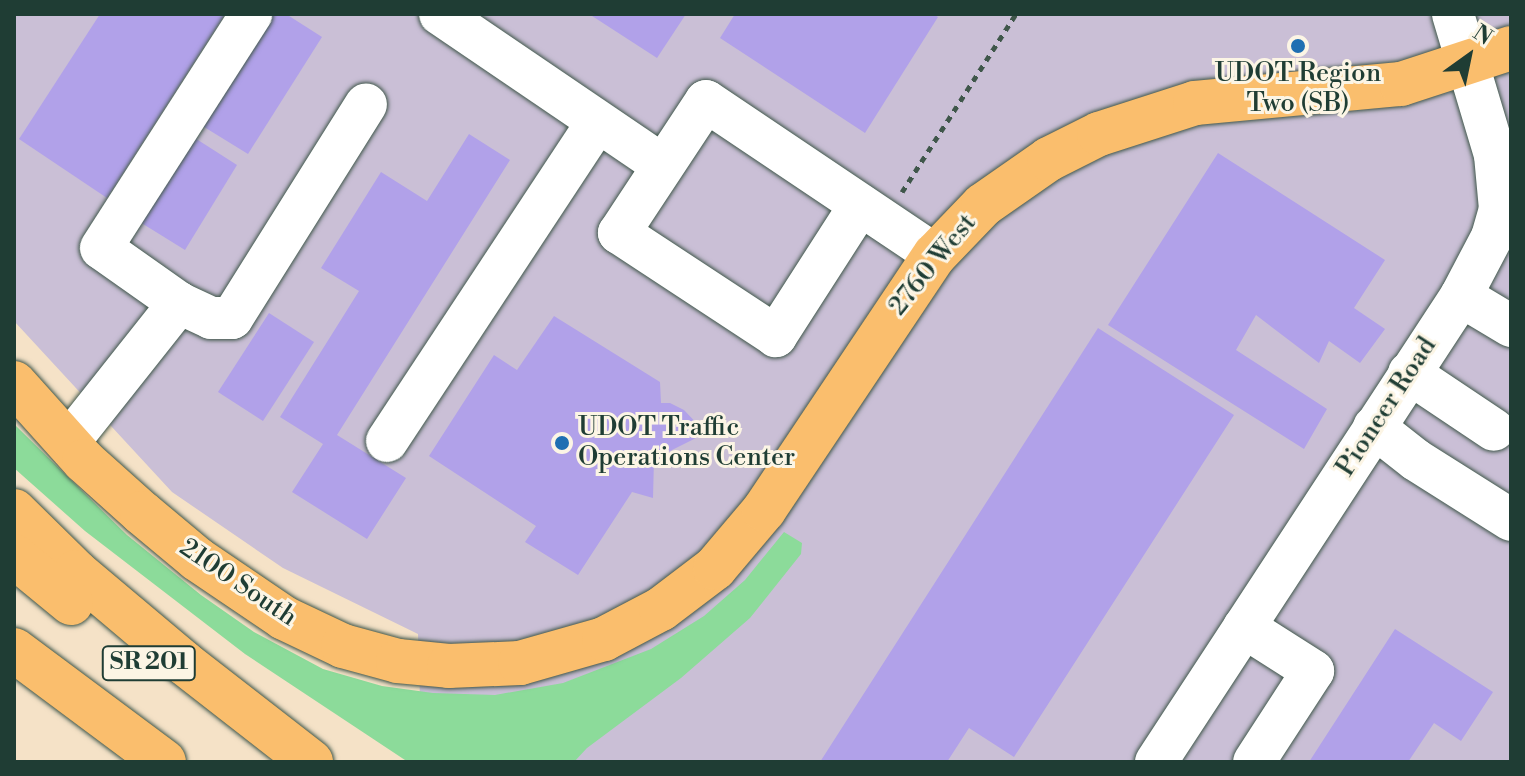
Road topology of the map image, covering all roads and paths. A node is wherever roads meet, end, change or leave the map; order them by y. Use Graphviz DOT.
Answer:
graph roads {
  1 [pos="251,14"];
  2 [pos="440,14"];
  3 [pos="1016,14"];
  4 [pos="1453,14"];
  5 [pos="1511,48"];
  6 [pos="1468,64"];
  7 [pos="366,104"];
  8 [pos="597,122"];
  9 [pos="662,165"];
  10 [pos="878,204"];
  11 [pos="935,255"];
  12 [pos="1461,296"];
  13 [pos="179,303"];
  14 [pos="1511,326"];
  15 [pos="1409,373"];
  16 [pos="14,383"];
  17 [pos="1505,425"];
  18 [pos="1374,427"];
  19 [pos="387,441"];
  20 [pos="68,443"];
  21 [pos="14,511"];
  22 [pos="1511,520"];
  23 [pos="14,556"];
  24 [pos="1244,627"];
  25 [pos="14,650"];
  26 [pos="520,663"];
  27 [pos="164,762"];
  28 [pos="290,762"];
  29 [pos="311,762"];
  30 [pos="1156,762"];
  31 [pos="1254,762"];
  1 -- 13 [label="street"];
  2 -- 8 [label="street"];
  3 -- 10 [label="path"];
  4 -- 6 [label="street, Pioneer Road"];
  5 -- 6 [label="main road"];
  6 -- 11 [label="main road, 2760 West"];
  6 -- 12 [label="street, Pioneer Road"];
  7 -- 13 [label="street"];
  8 -- 9 [label="street"];
  8 -- 19 [label="street"];
  9 -- 10 [label="street"];
  9 -- 10 [label="street"];
  10 -- 11 [label="street"];
  11 -- 26 [label="main road, 2760 West"];
  12 -- 14 [label="street"];
  12 -- 15 [label="street, Pioneer Road"];
  13 -- 20 [label="street"];
  15 -- 17 [label="street"];
  15 -- 18 [label="street, Pioneer Road"];
  16 -- 20 [label="main road, 2100 South"];
  18 -- 22 [label="street"];
  18 -- 24 [label="street, Pioneer Road"];
  20 -- 26 [label="main road, 2100 South"];
  21 -- 29 [label="main road"];
  23 -- 28 [label="main road, SR 201"];
  24 -- 30 [label="street, Pioneer Road"];
  24 -- 31 [label="street"];
  25 -- 27 [label="main road, SR 201"];
}
